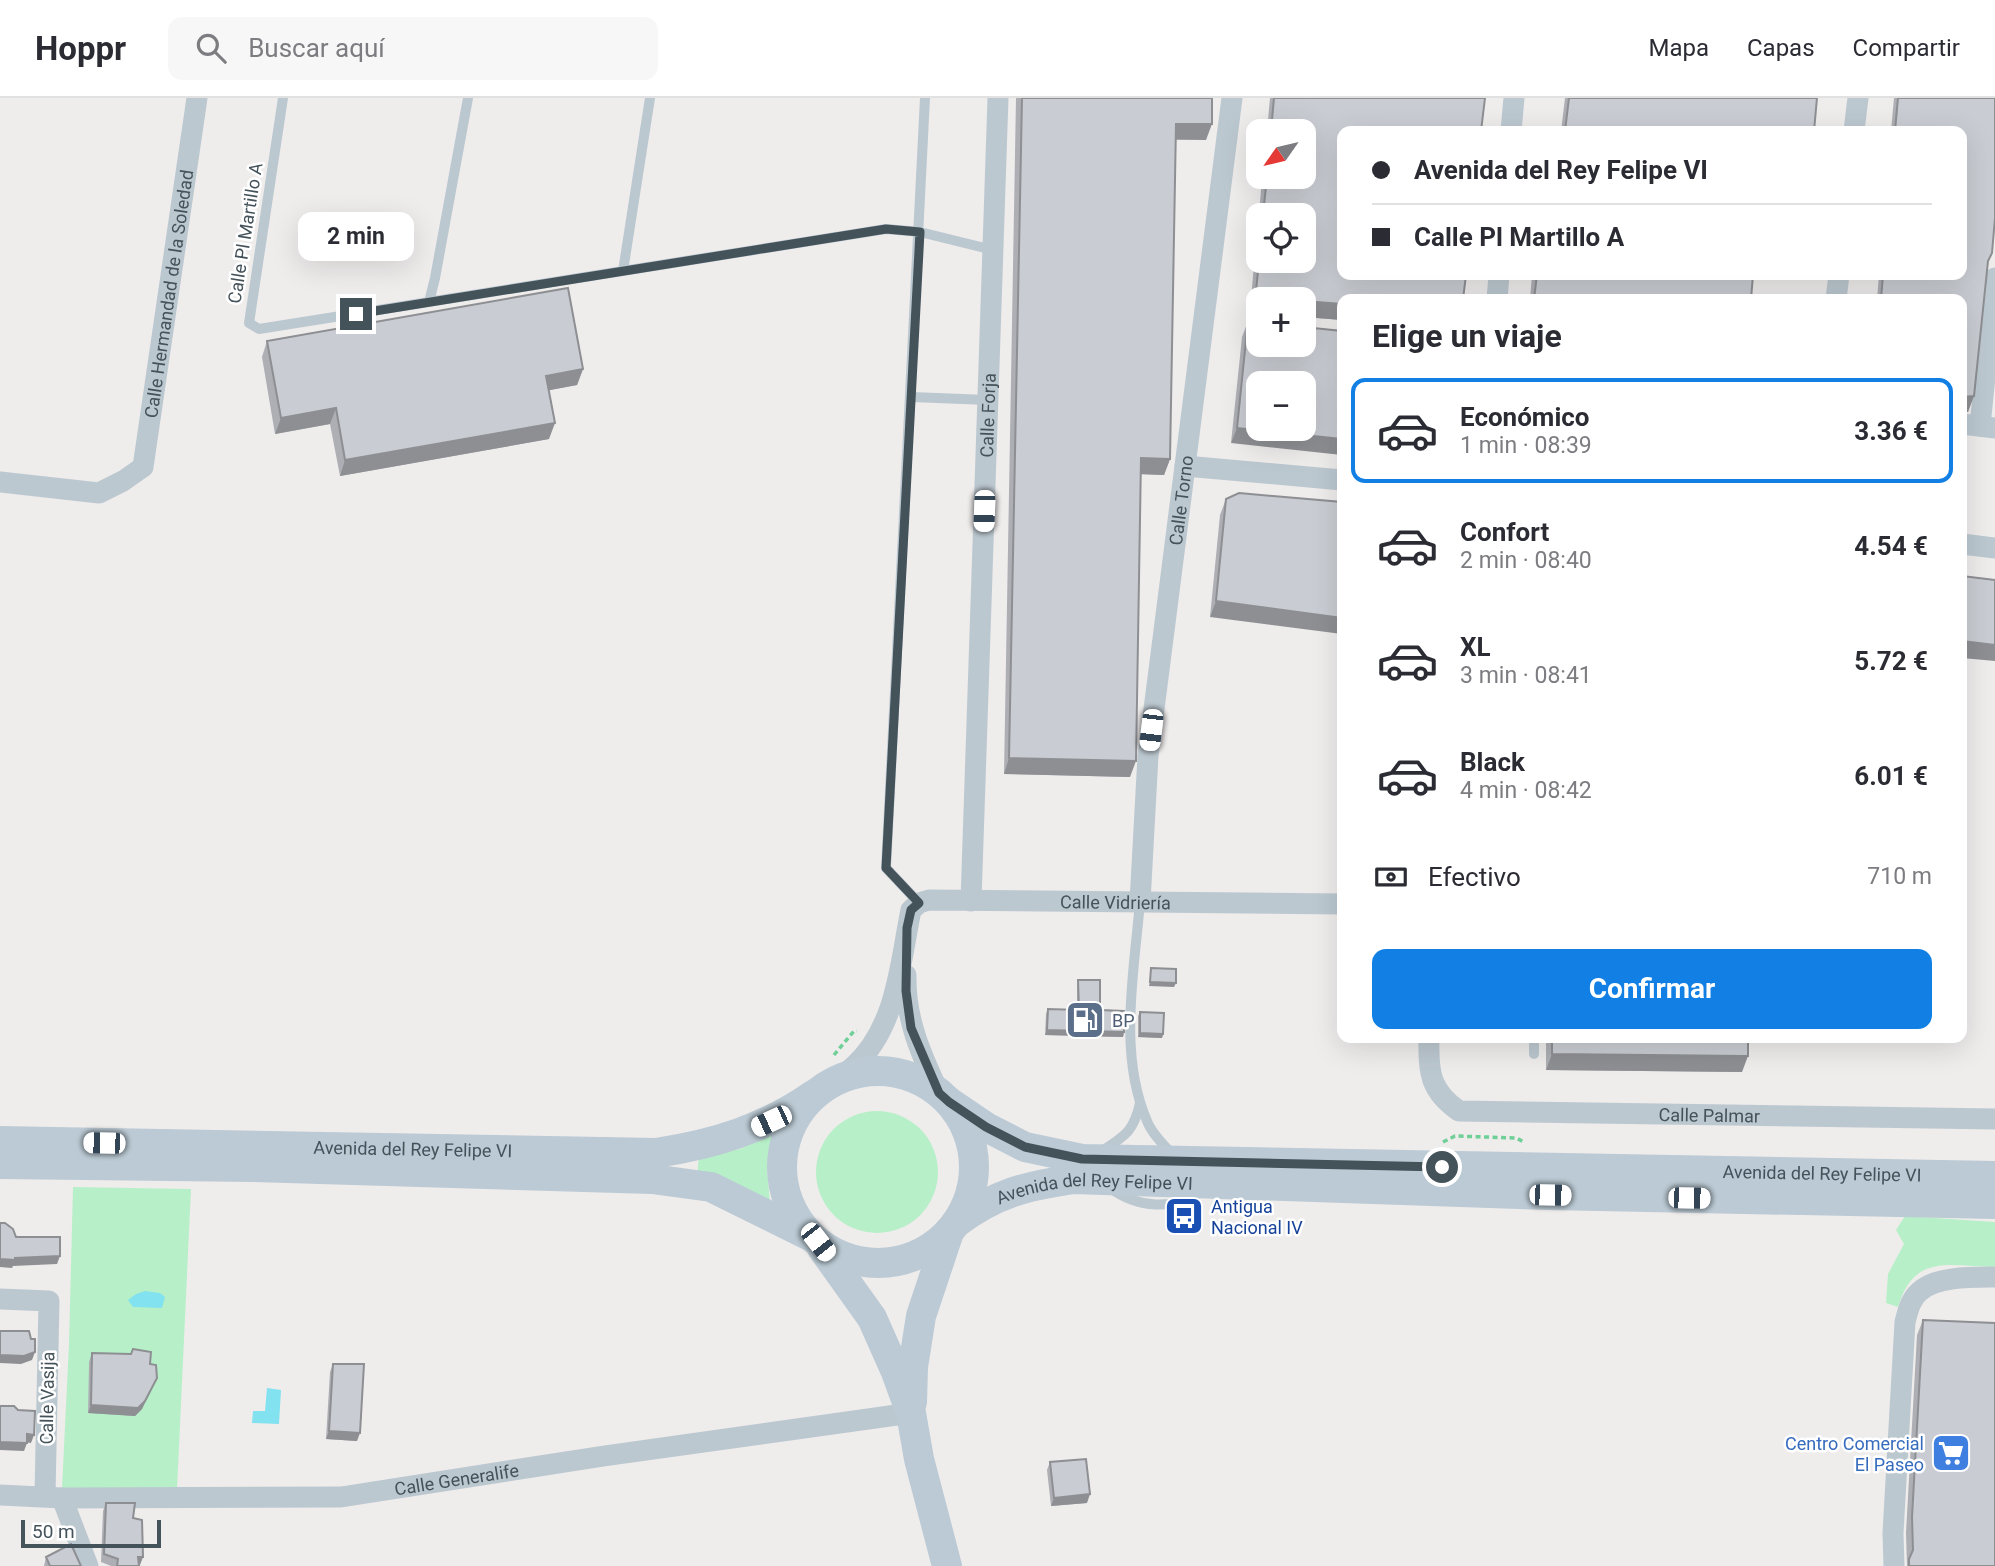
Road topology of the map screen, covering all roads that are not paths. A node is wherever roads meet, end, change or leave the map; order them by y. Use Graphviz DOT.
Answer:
graph roads {
  1 [pos="197,98"];
  2 [pos="283,98"];
  3 [pos="468,98"];
  4 [pos="650,98"];
  5 [pos="925,98"];
  6 [pos="999,98"];
  7 [pos="1232,98"];
  8 [pos="1514,98"];
  9 [pos="1858,98"];
  10 [pos="1511,126"];
  11 [pos="1855,126"];
  12 [pos="920,232"];
  13 [pos="993,250"];
  14 [pos="623,271"];
  15 [pos="1995,278"];
  16 [pos="429,302"];
  17 [pos="911,397"];
  18 [pos="988,400"];
  19 [pos="1979,426"];
  20 [pos="1185,466"];
  21 [pos="1337,480"];
  22 [pos="0,482"];
  23 [pos="1967,545"];
  24 [pos="1995,548"];
  25 [pos="971,901"];
  26 [pos="1140,902"];
  27 [pos="919,903"];
  28 [pos="1337,904"];
  29 [pos="907,928"];
  30 [pos="1429,1043"];
  31 [pos="1534,1043"];
  32 [pos="1534,1054"];
  33 [pos="825,1079"];
  34 [pos="944,1098"];
  35 [pos="1140,1100"];
  36 [pos="1994,1114"];
  37 [pos="0,1141"];
  38 [pos="1178,1160"];
  39 [pos="0,1164"];
  40 [pos="1091,1169"];
  41 [pos="1995,1177"];
  42 [pos="1995,1204"];
  43 [pos="953,1227"];
  44 [pos="815,1240"];
  45 [pos="1995,1277"];
  46 [pos="0,1299"];
  47 [pos="911,1413"];
  48 [pos="0,1495"];
  49 [pos="54,1497"];
  50 [pos="88,1566"];
  51 [pos="947,1566"];
  52 [pos="1894,1566"];
  1 -- 22 [label="street, Calle Hermandad de la Soledad"];
  2 -- 16 [label="lane, Calle Pl Martillo A"];
  3 -- 16 [label="lane"];
  4 -- 14 [label="lane"];
  5 -- 12 [label="lane"];
  6 -- 13 [label="street, Calle Forja"];
  7 -- 20 [label="street, Calle Torno"];
  8 -- 10 [label="street"];
  9 -- 11 [label="street"];
  12 -- 13 [label="lane, Calle Pl Martillo A"];
  12 -- 14 [label="lane, Calle Pl Martillo A"];
  12 -- 17 [label="lane"];
  13 -- 18 [label="street, Calle Forja"];
  14 -- 16 [label="lane, Calle Pl Martillo A"];
  15 -- 19 [label="street"];
  17 -- 18 [label="lane"];
  17 -- 27 [label="lane"];
  18 -- 25 [label="street, Calle Forja"];
  20 -- 21 [label="street"];
  20 -- 26 [label="street, Calle Torno"];
  23 -- 24 [label="street"];
  25 -- 26 [label="street, Calle Vidriería"];
  25 -- 27 [label="street, Calle Vidriería"];
  26 -- 28 [label="street, Calle Vidriería"];
  26 -- 35 [label="lane"];
  27 -- 29 [label="street"];
  29 -- 33 [label="street"];
  29 -- 34 [label="street"];
  30 -- 36 [label="street, Calle Palmar"];
  31 -- 32 [label="lane"];
  33 -- 34 [label="main road"];
  33 -- 37 [label="main road, Avenida del Rey Felipe VI"];
  33 -- 44 [label="main road"];
  34 -- 40 [label="main road, Avenida del Rey Felipe VI"];
  34 -- 43 [label="main road"];
  35 -- 38 [label="lane"];
  35 -- 40 [label="lane"];
  38 -- 40 [label="main road, Avenida del Rey Felipe VI"];
  38 -- 41 [label="main road, Avenida del Rey Felipe VI"];
  39 -- 44 [label="main road, Avenida del Rey Felipe VI"];
  40 -- 42 [label="main road, Avenida del Rey Felipe VI"];
  40 -- 43 [label="main road, Avenida del Rey Felipe VI"];
  43 -- 44 [label="main road"];
  43 -- 47 [label="main road"];
  44 -- 47 [label="main road"];
  45 -- 52 [label="street"];
  46 -- 49 [label="street, Calle Vasija"];
  47 -- 49 [label="street, Calle Generalife"];
  47 -- 51 [label="main road"];
  48 -- 49 [label="street, Calle Generalife"];
  49 -- 50 [label="street"];
}
